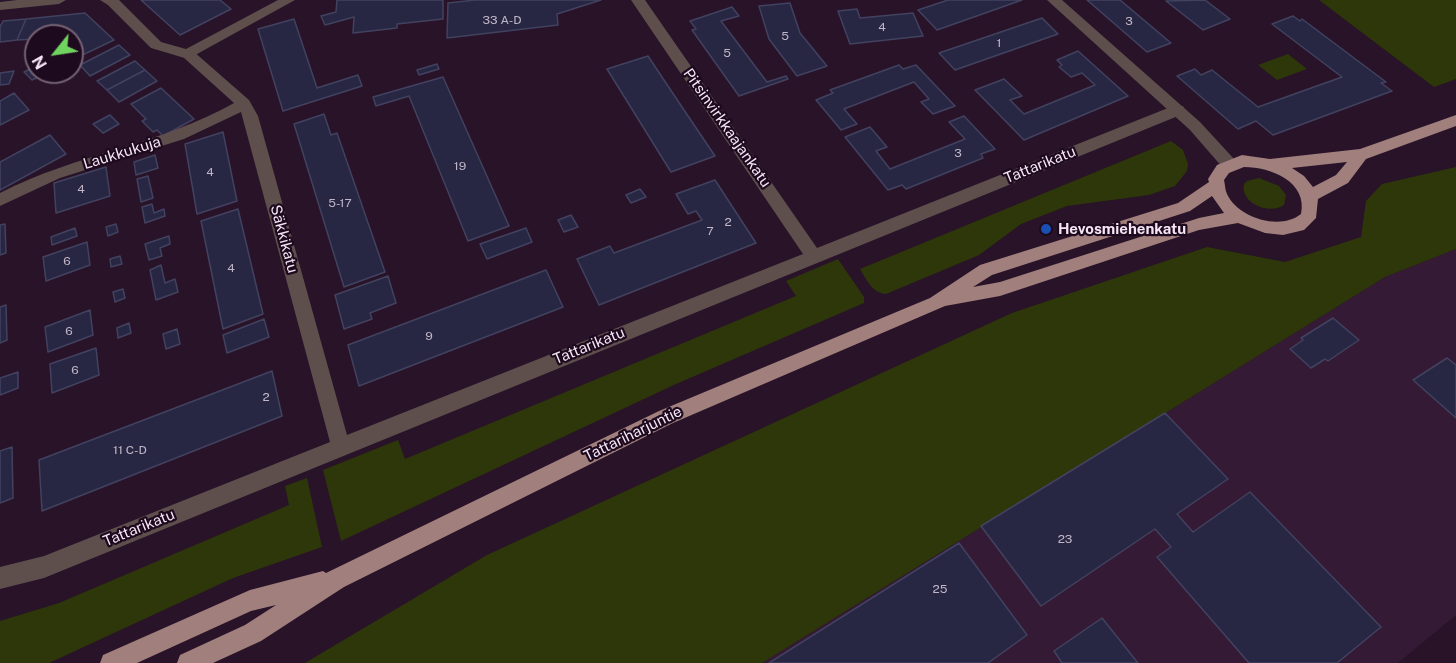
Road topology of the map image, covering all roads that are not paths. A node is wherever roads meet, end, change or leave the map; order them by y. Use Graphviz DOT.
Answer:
graph roads {
  1 [pos="59,0"];
  2 [pos="108,0"];
  3 [pos="288,0"];
  4 [pos="638,0"];
  5 [pos="1054,0"];
  6 [pos="0,6"];
  7 [pos="188,54"];
  8 [pos="244,104"];
  9 [pos="1178,110"];
  10 [pos="1456,120"];
  11 [pos="1361,155"];
  12 [pos="1229,164"];
  13 [pos="1269,164"];
  14 [pos="1216,185"];
  15 [pos="1310,196"];
  16 [pos="0,200"];
  17 [pos="1239,217"];
  18 [pos="814,257"];
  19 [pos="936,303"];
  20 [pos="341,448"];
  21 [pos="0,578"];
  22 [pos="336,579"];
  23 [pos="111,663"];
  24 [pos="188,663"];
  1 -- 6 [label="street"];
  2 -- 7 [label="street"];
  3 -- 7 [label="street"];
  4 -- 18 [label="street, Pitsinvirkkaajankatu"];
  5 -- 9 [label="street"];
  7 -- 8 [label="street, Säkkikatu"];
  8 -- 16 [label="street, Laukkukuja"];
  8 -- 20 [label="street, Säkkikatu"];
  9 -- 12 [label="street"];
  9 -- 18 [label="street, Tattarikatu"];
  10 -- 11 [label="main road"];
  11 -- 13 [label="main road"];
  11 -- 15 [label="main road"];
  12 -- 13 [label="main road"];
  12 -- 14 [label="main road"];
  13 -- 15 [label="main road"];
  14 -- 17 [label="main road"];
  14 -- 19 [label="main road, Tattariharjuntie"];
  15 -- 17 [label="main road"];
  17 -- 19 [label="main road, Tattariharjuntie"];
  18 -- 20 [label="street, Tattarikatu"];
  19 -- 22 [label="main road, Tattariharjuntie"];
  20 -- 21 [label="street, Tattarikatu"];
  22 -- 23 [label="main road, Tattariharjuntie"];
  22 -- 24 [label="main road, Tattariharjuntie"];
}
